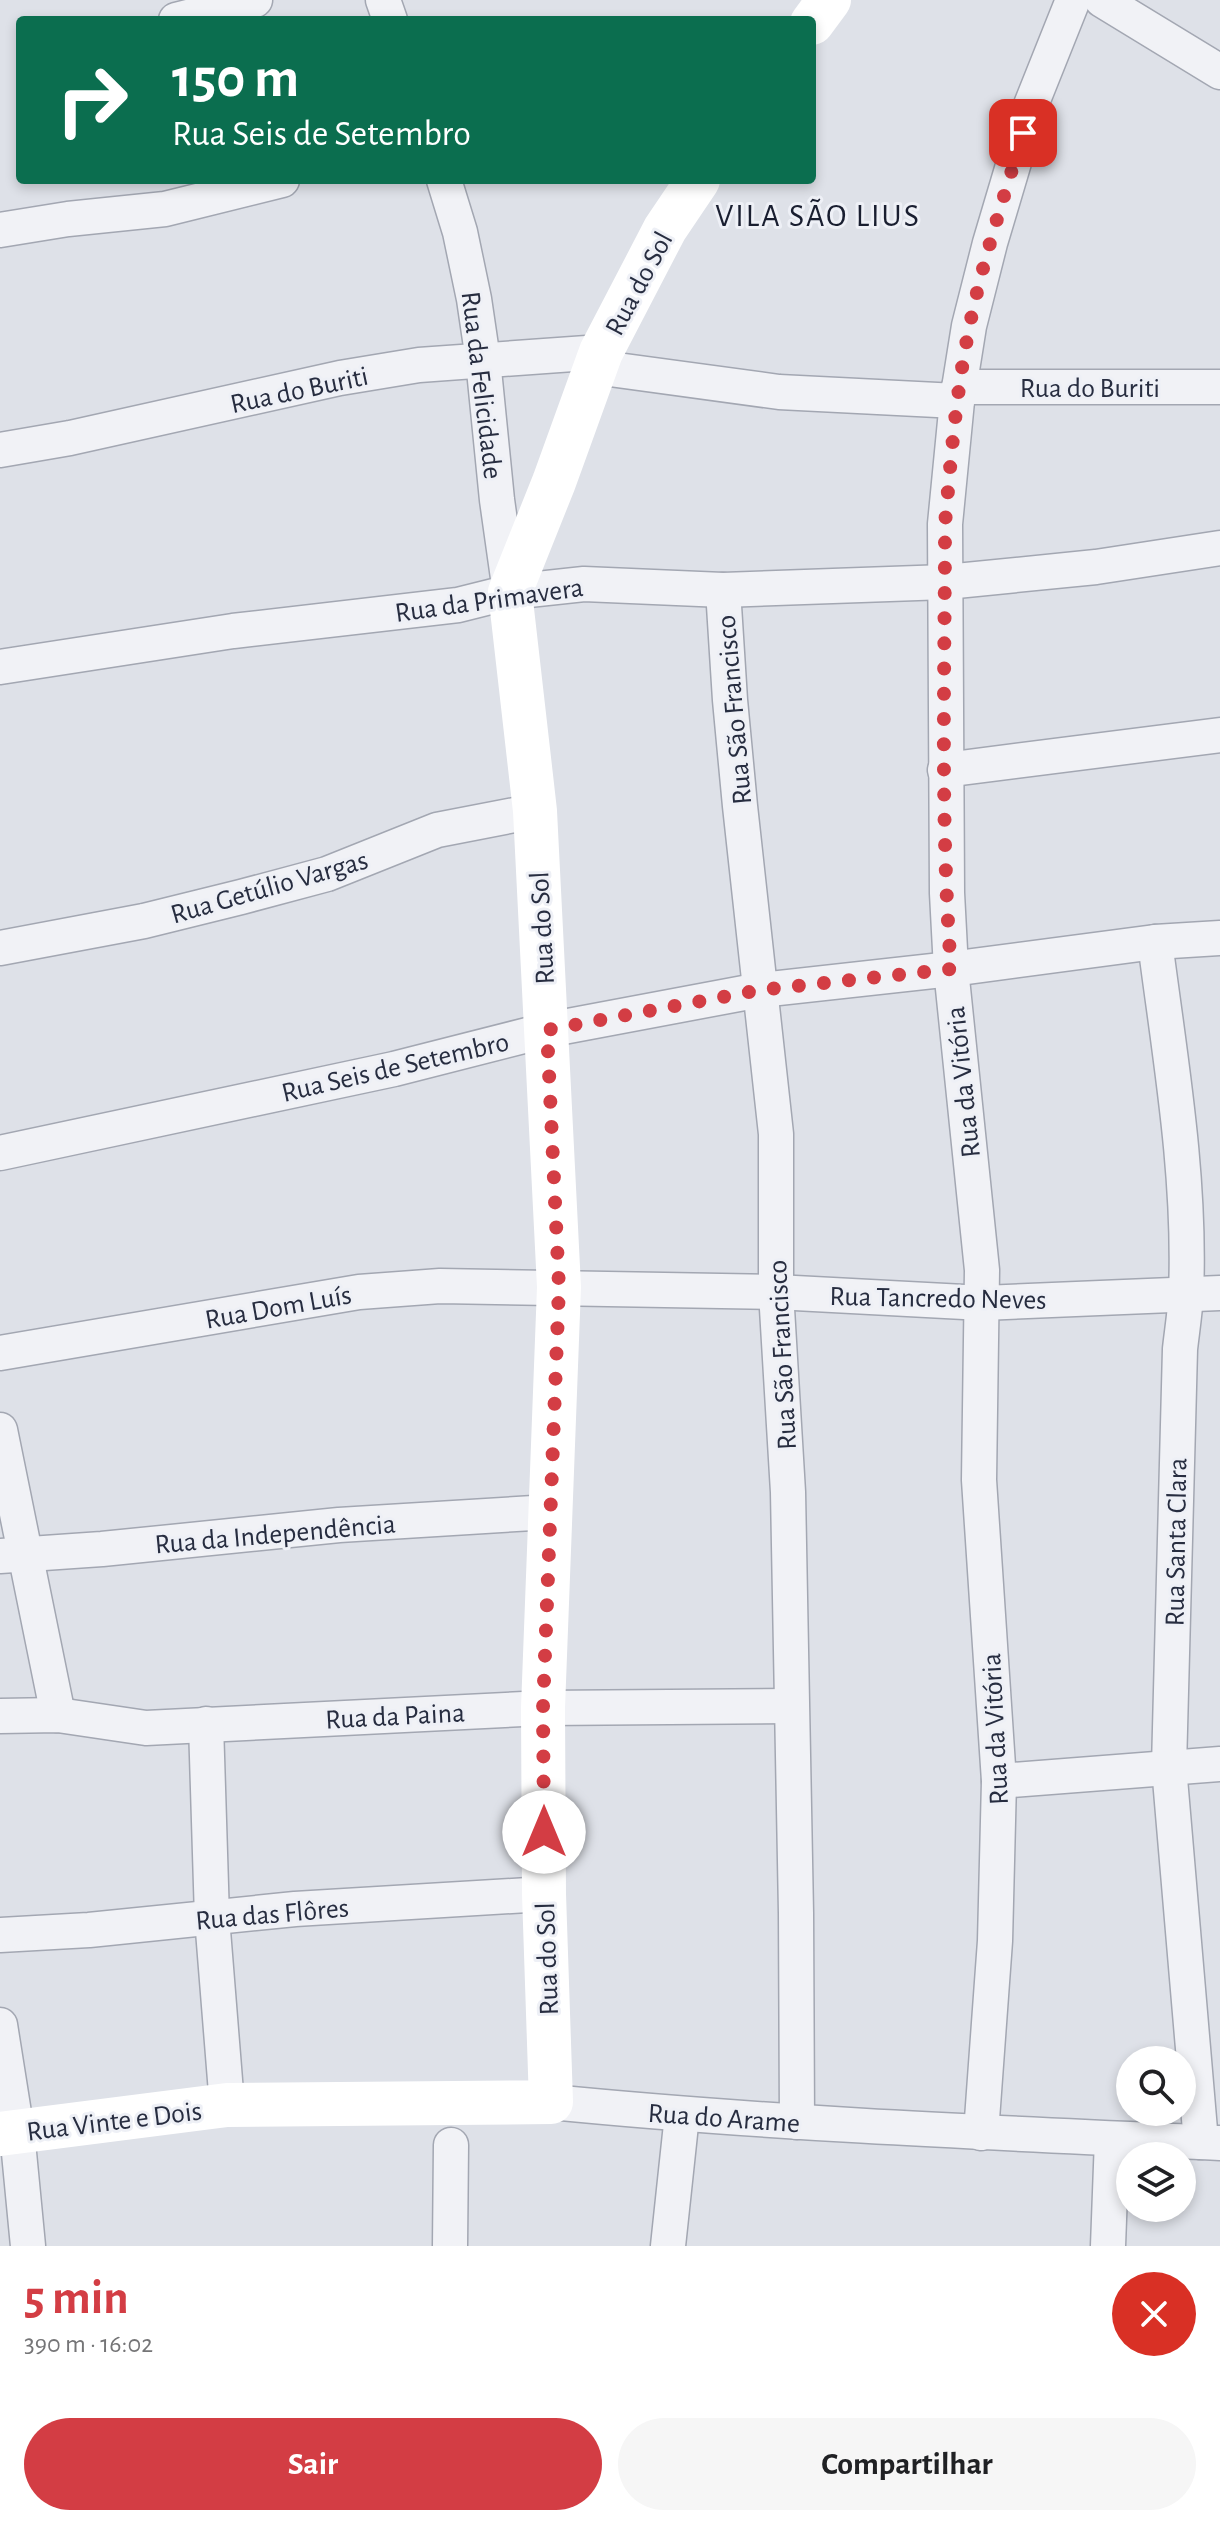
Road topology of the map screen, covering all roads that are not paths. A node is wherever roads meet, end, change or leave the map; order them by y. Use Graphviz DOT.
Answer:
graph roads {
  1 [pos="255,0"];
  2 [pos="829,0"];
  3 [pos="1073,0"];
  4 [pos="1102,0"];
  5 [pos="192,16"];
  6 [pos="816,18"];
  7 [pos="1220,72"];
  8 [pos="266,184"];
  9 [pos="445,184"];
  10 [pos="695,184"];
  11 [pos="0,230"];
  12 [pos="483,360"];
  13 [pos="598,360"];
  14 [pos="1220,387"];
  15 [pos="958,394"];
  16 [pos="0,450"];
  17 [pos="1220,548"];
  18 [pos="946,582"];
  19 [pos="723,590"];
  20 [pos="510,592"];
  21 [pos="0,667"];
  22 [pos="1220,735"];
  23 [pos="945,770"];
  24 [pos="535,811"];
  25 [pos="1220,938"];
  26 [pos="1155,942"];
  27 [pos="0,948"];
  28 [pos="951,969"];
  29 [pos="760,990"];
  30 [pos="547,1030"];
  31 [pos="0,1153"];
  32 [pos="559,1287"];
  33 [pos="776,1292"];
  34 [pos="1220,1293"];
  35 [pos="1186,1295"];
  36 [pos="983,1303"];
  37 [pos="0,1353"];
  38 [pos="0,1430"];
  39 [pos="550,1512"];
  40 [pos="13,1555"];
  41 [pos="791,1706"];
  42 [pos="543,1708"];
  43 [pos="58,1715"];
  44 [pos="0,1716"];
  45 [pos="206,1724"];
  46 [pos="1220,1764"];
  47 [pos="1169,1767"];
  48 [pos="999,1781"];
  49 [pos="544,1894"];
  50 [pos="212,1918"];
  51 [pos="0,1935"];
  52 [pos="0,2025"];
  53 [pos="551,2102"];
  54 [pos="227,2105"];
  55 [pos="682,2115"];
  56 [pos="797,2122"];
  57 [pos="8,2133"];
  58 [pos="981,2133"];
  59 [pos="1112,2139"];
  60 [pos="1210,2142"];
  61 [pos="451,2145"];
  62 [pos="28,2246"];
  63 [pos="450,2246"];
  64 [pos="668,2246"];
  65 [pos="1108,2246"];
  1 -- 5 [label="street"];
  2 -- 6 [label="street"];
  3 -- 15 [label="street, Rua da Vitória"];
  4 -- 7 [label="street"];
  8 -- 11 [label="street"];
  9 -- 12 [label="street, Rua da Felicidade"];
  10 -- 13 [label="street, Rua do Sol"];
  12 -- 13 [label="street, Rua do Buriti"];
  12 -- 16 [label="street, Rua do Buriti"];
  12 -- 20 [label="street, Rua da Felicidade"];
  13 -- 15 [label="street, Rua do Buriti"];
  13 -- 20 [label="street, Rua do Sol"];
  14 -- 15 [label="street, Rua do Buriti"];
  15 -- 18 [label="street, Rua da Vitória"];
  17 -- 18 [label="street, Rua da Primavera"];
  18 -- 19 [label="street, Rua da Primavera"];
  18 -- 23 [label="street, Rua da Vitória"];
  19 -- 20 [label="street, Rua da Primavera"];
  19 -- 29 [label="street, Rua São Francisco"];
  20 -- 21 [label="street, Rua da Primavera"];
  20 -- 24 [label="street, Rua do Sol"];
  22 -- 23 [label="street"];
  23 -- 28 [label="street, Rua da Vitória"];
  24 -- 27 [label="street, Rua Getúlio Vargas"];
  24 -- 30 [label="street, Rua do Sol"];
  25 -- 26 [label="street, Rua Seis de Setembro"];
  26 -- 28 [label="street, Rua Seis de Setembro"];
  26 -- 35 [label="street, Rua Santa Clara"];
  28 -- 29 [label="street, Rua Seis de Setembro"];
  28 -- 36 [label="street, Rua da Vitória"];
  29 -- 30 [label="street, Rua Seis de Setembro"];
  29 -- 33 [label="street, Rua São Francisco"];
  30 -- 31 [label="street, Rua Seis de Setembro"];
  30 -- 32 [label="street, Rua do Sol"];
  32 -- 33 [label="street, Rua Tancredo Neves"];
  32 -- 37 [label="street, Rua Dom Luís"];
  32 -- 39 [label="street, Rua do Sol"];
  33 -- 36 [label="street, Rua Tancredo Neves"];
  33 -- 41 [label="street, Rua São Francisco"];
  34 -- 35 [label="street, Rua Tancredo Neves"];
  35 -- 36 [label="street, Rua Tancredo Neves"];
  35 -- 47 [label="street, Rua Santa Clara"];
  36 -- 48 [label="street, Rua da Vitória"];
  38 -- 40 [label="street"];
  39 -- 40 [label="street, Rua da Independência"];
  39 -- 42 [label="street, Rua do Sol"];
  40 -- 43 [label="street"];
  41 -- 42 [label="street, Rua da Paina"];
  41 -- 56 [label="street, Rua São Francisco"];
  42 -- 45 [label="street, Rua da Paina"];
  42 -- 49 [label="street, Rua do Sol"];
  43 -- 44 [label="street, Rua da Paina"];
  43 -- 45 [label="street, Rua da Paina"];
  45 -- 50 [label="street"];
  46 -- 47 [label="street"];
  47 -- 48 [label="street"];
  47 -- 60 [label="street, Rua Santa Clara"];
  48 -- 58 [label="street, Rua da Vitória"];
  49 -- 50 [label="street, Rua das Flôres"];
  49 -- 53 [label="street, Rua do Sol"];
  50 -- 51 [label="street, Rua das Flôres"];
  50 -- 54 [label="street"];
  52 -- 57 [label="street"];
  53 -- 54 [label="street, Rua do Arame"];
  53 -- 55 [label="street, Rua do Arame"];
  54 -- 57 [label="street, Rua Vinte e Dois"];
  55 -- 56 [label="street, Rua do Arame"];
  55 -- 64 [label="street"];
  56 -- 58 [label="street, Rua do Arame"];
  57 -- 62 [label="street"];
  58 -- 59 [label="street, Rua do Arame"];
  59 -- 60 [label="street, Rua do Arame"];
  59 -- 65 [label="street"];
  61 -- 63 [label="street"];
}
